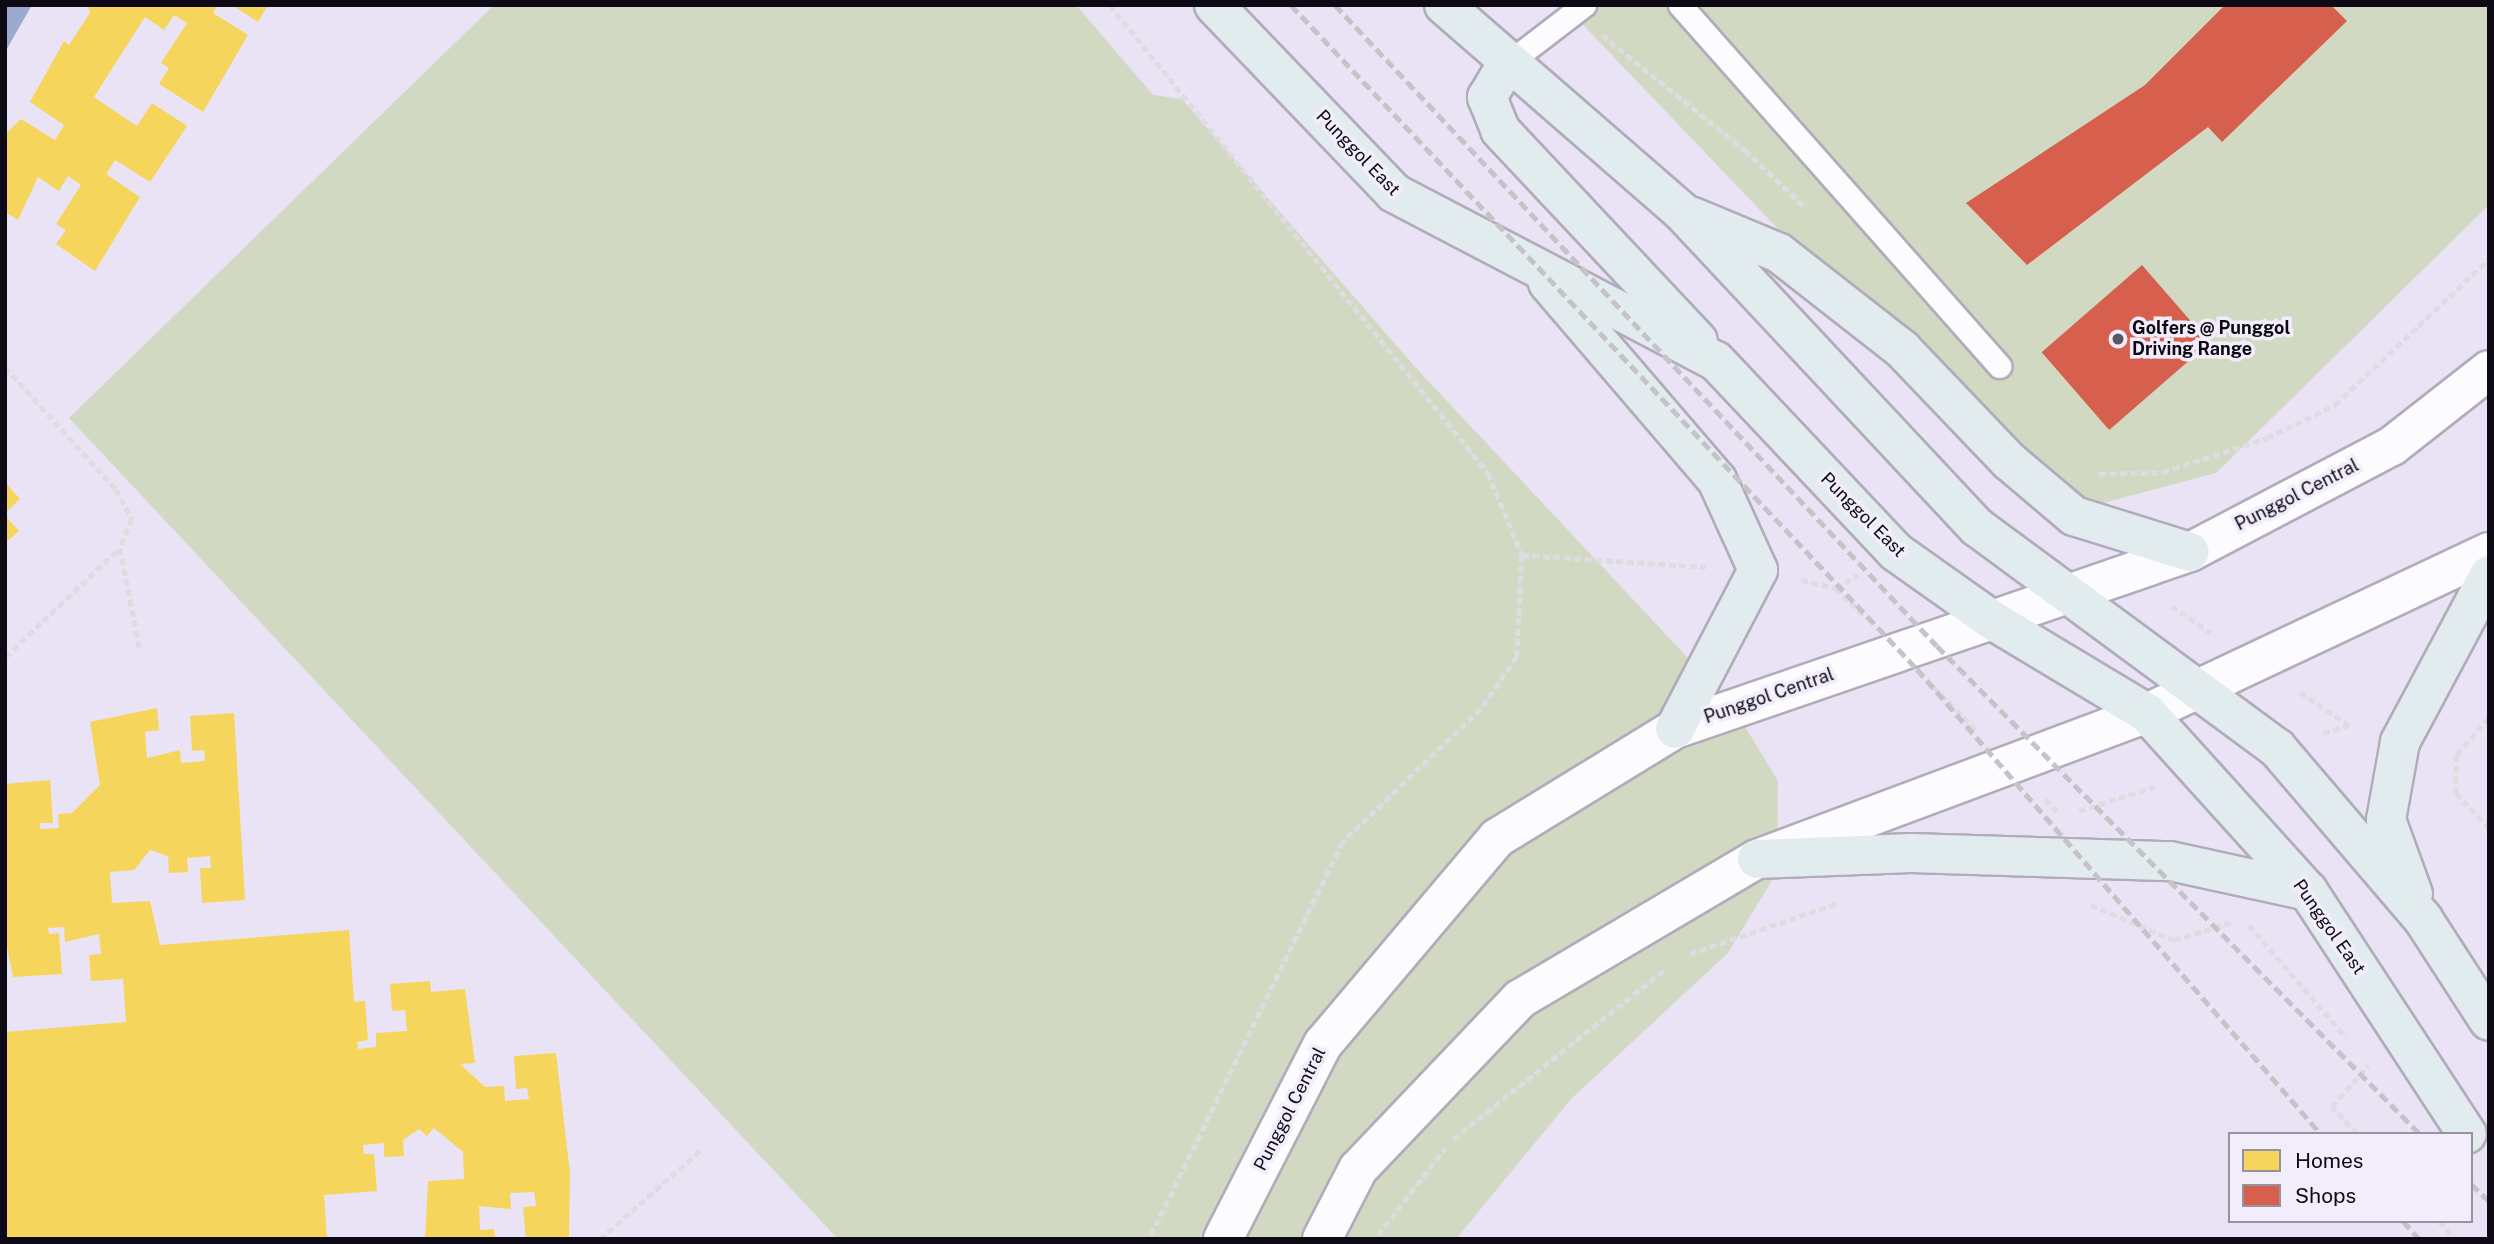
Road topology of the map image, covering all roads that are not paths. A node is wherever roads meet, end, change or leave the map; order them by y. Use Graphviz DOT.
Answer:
graph roads {
  1 [pos="1214,5"];
  2 [pos="1444,5"];
  3 [pos="1584,5"];
  4 [pos="1680,5"];
  5 [pos="1507,64"];
  6 [pos="1682,212"];
  7 [pos="1536,268"];
  8 [pos="1716,361"];
  9 [pos="1999,366"];
  10 [pos="2489,370"];
  11 [pos="2190,552"];
  12 [pos="2489,552"];
  13 [pos="2489,575"];
  14 [pos="2066,594"];
  15 [pos="1992,620"];
  16 [pos="2202,687"];
  17 [pos="2147,713"];
  18 [pos="1675,729"];
  19 [pos="1757,859"];
  20 [pos="2308,891"];
  21 [pos="2423,919"];
  22 [pos="2489,1021"];
  23 [pos="2466,1132"];
  24 [pos="2473,1142"];
  25 [pos="2489,1159"];
  26 [pos="1223,1239"];
  27 [pos="1322,1239"];
  1 -- 7 [label="main road, Punggol East"];
  2 -- 5 [label="main road"];
  3 -- 5 [label="lane"];
  4 -- 9 [label="lane"];
  5 -- 6 [label="main road"];
  5 -- 8 [label="main road"];
  6 -- 11 [label="main road"];
  6 -- 14 [label="main road"];
  7 -- 8 [label="main road, Punggol East"];
  7 -- 18 [label="main road"];
  8 -- 15 [label="main road, Punggol East"];
  10 -- 11 [label="main road, Punggol Central"];
  11 -- 14 [label="main road, Punggol Central"];
  12 -- 16 [label="main road"];
  13 -- 21 [label="main road"];
  14 -- 15 [label="main road, Punggol Central"];
  14 -- 16 [label="main road"];
  15 -- 17 [label="main road, Punggol East"];
  15 -- 18 [label="main road, Punggol Central"];
  16 -- 17 [label="main road"];
  16 -- 21 [label="main road"];
  17 -- 19 [label="main road"];
  17 -- 20 [label="main road, Punggol East"];
  18 -- 26 [label="main road, Punggol Central"];
  19 -- 20 [label="main road"];
  19 -- 27 [label="main road"];
  20 -- 23 [label="main road, Punggol East"];
  21 -- 22 [label="main road"];
  24 -- 25 [label="main road"];
}
